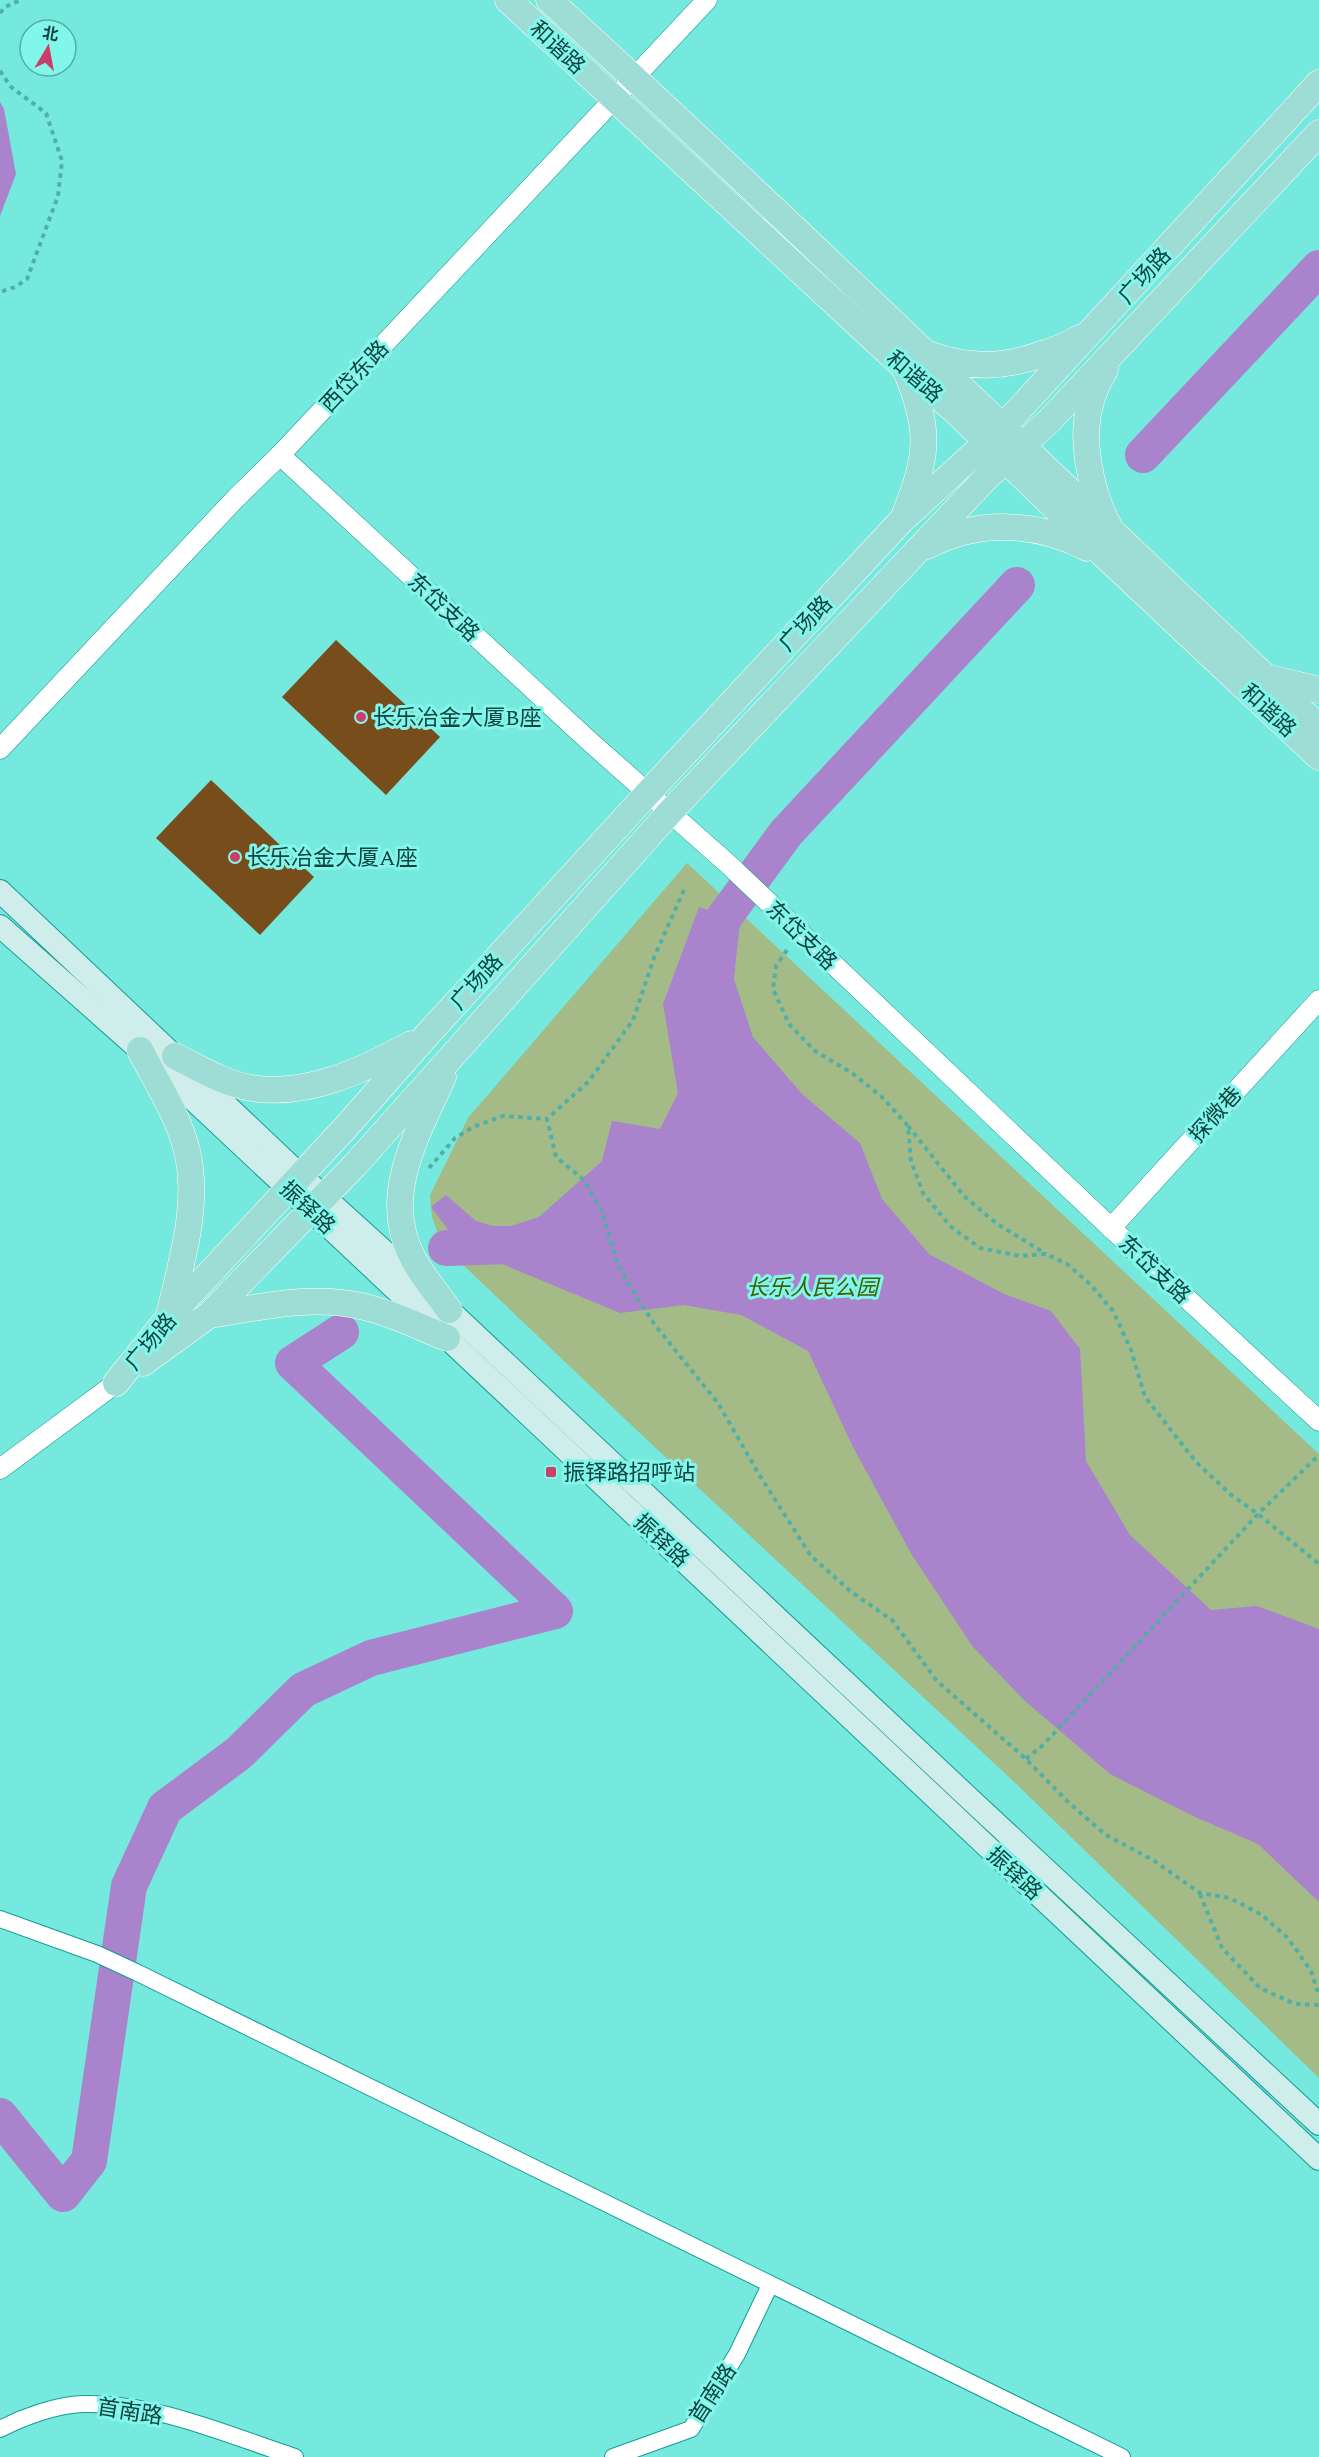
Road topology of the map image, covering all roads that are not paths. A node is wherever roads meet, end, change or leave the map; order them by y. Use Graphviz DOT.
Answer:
graph roads {
  1 [pos="508,0"];
  2 [pos="549,0"];
  3 [pos="706,0"];
  4 [pos="634,78"];
  5 [pos="1319,82"];
  6 [pos="613,98"];
  7 [pos="1319,133"];
  8 [pos="1099,324"];
  9 [pos="1121,343"];
  10 [pos="915,361"];
  11 [pos="1004,444"];
  12 [pos="280,455"];
  13 [pos="902,520"];
  14 [pos="1111,547"];
  15 [pos="919,550"];
  16 [pos="1264,676"];
  17 [pos="1319,690"];
  18 [pos="1319,727"];
  19 [pos="0,749"];
  20 [pos="1319,756"];
  21 [pos="648,793"];
  22 [pos="670,812"];
  23 [pos="0,891"];
  24 [pos="0,926"];
  25 [pos="1319,1000"];
  26 [pos="427,1035"];
  27 [pos="140,1050"];
  28 [pos="175,1056"];
  29 [pos="451,1057"];
  30 [pos="295,1183"];
  31 [pos="317,1203"];
  32 [pos="1111,1228"];
  33 [pos="449,1310"];
  34 [pos="209,1315"];
  35 [pos="168,1318"];
  36 [pos="447,1338"];
  37 [pos="116,1383"];
  38 [pos="1319,1421"];
  39 [pos="0,1469"];
  40 [pos="0,1919"];
  41 [pos="1319,2124"];
  42 [pos="1319,2159"];
  43 [pos="770,2285"];
  44 [pos="0,2429"];
  45 [pos="295,2457"];
  46 [pos="613,2457"];
  47 [pos="1122,2457"];
  1 -- 6 [label="main road, 和谐路"];
  2 -- 4 [label="main road, 和谐路"];
  3 -- 4 [label="street, 西岱东路"];
  4 -- 6 [label="street, 西岱东路"];
  4 -- 10 [label="main road, 和谐路"];
  5 -- 8 [label="main road, 广场路"];
  6 -- 10 [label="main road, 和谐路"];
  6 -- 12 [label="street, 西岱东路"];
  7 -- 9 [label="main road, 广场路"];
  8 -- 10 [label="main road"];
  8 -- 11 [label="main road, 广场路"];
  9 -- 11 [label="main road, 广场路"];
  9 -- 14 [label="main road"];
  10 -- 11 [label="main road, 和谐路"];
  10 -- 13 [label="main road"];
  11 -- 13 [label="main road, 广场路"];
  11 -- 14 [label="main road, 和谐路"];
  11 -- 15 [label="main road, 广场路"];
  12 -- 19 [label="street, 西岱东路"];
  12 -- 21 [label="street, 东岱支路"];
  13 -- 21 [label="main road, 广场路"];
  14 -- 15 [label="main road"];
  14 -- 16 [label="main road, 和谐路"];
  14 -- 20 [label="main road, 和谐路"];
  15 -- 22 [label="main road, 广场路"];
  16 -- 17 [label="main road"];
  16 -- 18 [label="main road, 和谐路"];
  21 -- 22 [label="street, 东岱支路"];
  21 -- 26 [label="main road, 广场路"];
  22 -- 29 [label="main road, 广场路"];
  22 -- 32 [label="street, 东岱支路"];
  23 -- 28 [label="main road, 振铎路"];
  24 -- 27 [label="main road, 振铎路"];
  25 -- 32 [label="street, 探微巷"];
  26 -- 28 [label="main road"];
  26 -- 30 [label="main road, 广场路"];
  27 -- 30 [label="main road, 振铎路"];
  27 -- 35 [label="main road"];
  28 -- 30 [label="main road, 振铎路"];
  29 -- 31 [label="main road, 广场路"];
  29 -- 33 [label="main road"];
  30 -- 31 [label="main road, 振铎路"];
  30 -- 35 [label="main road, 广场路"];
  31 -- 33 [label="main road, 振铎路"];
  31 -- 34 [label="main road, 广场路"];
  31 -- 36 [label="main road, 振铎路"];
  32 -- 38 [label="street, 东岱支路"];
  33 -- 41 [label="main road, 振铎路"];
  34 -- 36 [label="main road"];
  34 -- 37 [label="main road, 广场路"];
  35 -- 37 [label="main road, 广场路"];
  36 -- 42 [label="main road, 振铎路"];
  37 -- 39 [label="street"];
  40 -- 43 [label="street"];
  43 -- 46 [label="street, 首南路"];
  43 -- 47 [label="street"];
  44 -- 45 [label="street, 首南路"];
}
